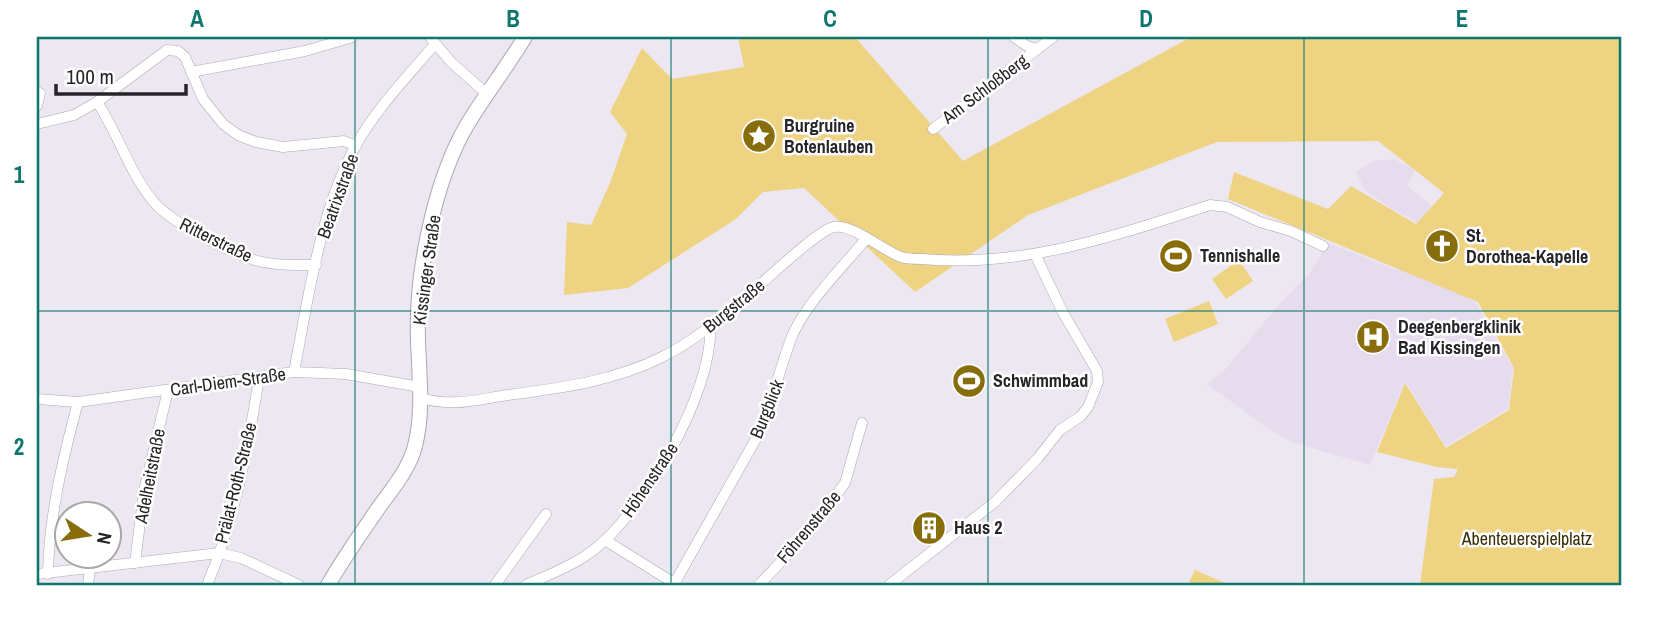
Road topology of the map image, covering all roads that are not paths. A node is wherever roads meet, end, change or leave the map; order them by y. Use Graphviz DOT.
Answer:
graph roads {
  1 [pos="353,37"];
  2 [pos="525,37"];
  3 [pos="1014,37"];
  4 [pos="1054,37"];
  5 [pos="432,40"];
  6 [pos="1037,49"];
  7 [pos="191,72"];
  8 [pos="40,93"];
  9 [pos="487,94"];
  10 [pos="97,102"];
  11 [pos="37,106"];
  12 [pos="37,124"];
  13 [pos="933,129"];
  14 [pos="356,146"];
  15 [pos="866,239"];
  16 [pos="1323,246"];
  17 [pos="1035,254"];
  18 [pos="316,265"];
  19 [pos="710,327"];
  20 [pos="294,372"];
  21 [pos="260,378"];
  22 [pos="168,390"];
  23 [pos="420,392"];
  24 [pos="37,398"];
  25 [pos="78,402"];
  26 [pos="862,423"];
  27 [pos="546,514"];
  28 [pos="605,540"];
  29 [pos="219,553"];
  30 [pos="135,563"];
  31 [pos="122,564"];
  32 [pos="76,570"];
  33 [pos="37,574"];
  34 [pos="48,574"];
  35 [pos="676,584"];
  36 [pos="207,585"];
  37 [pos="299,585"];
  38 [pos="328,585"];
  39 [pos="495,585"];
  40 [pos="526,585"];
  41 [pos="759,585"];
  42 [pos="889,585"];
  1 -- 7 [label="street"];
  2 -- 9 [label="street, Kissinger Straße"];
  3 -- 6 [label="street, Am Schloßberg"];
  4 -- 6 [label="street, Am Schloßberg"];
  5 -- 9 [label="street"];
  5 -- 14 [label="street, Beatrixstraße"];
  6 -- 13 [label="street, Am Schloßberg"];
  7 -- 10 [label="street"];
  7 -- 14 [label="street"];
  8 -- 11 [label="street"];
  9 -- 23 [label="street, Kissinger Straße"];
  10 -- 12 [label="street"];
  10 -- 18 [label="street, Ritterstraße"];
  14 -- 18 [label="street, Beatrixstraße"];
  15 -- 17 [label="street, Burgstraße"];
  15 -- 19 [label="street, Burgstraße"];
  15 -- 35 [label="street, Burgblick"];
  16 -- 17 [label="street, Burgstraße"];
  17 -- 42 [label="street"];
  18 -- 20 [label="street, Beatrixstraße"];
  19 -- 23 [label="street, Burgstraße"];
  19 -- 28 [label="street, Höhenstraße"];
  20 -- 21 [label="street, Carl-Diem-Straße"];
  20 -- 23 [label="street, Carl-Diem-Straße"];
  21 -- 22 [label="street, Carl-Diem-Straße"];
  21 -- 29 [label="street, Prälat-Roth-Straße"];
  22 -- 25 [label="street, Carl-Diem-Straße"];
  22 -- 30 [label="street, Adelheitstraße"];
  23 -- 38 [label="street, Kissinger Straße"];
  24 -- 25 [label="street, Carl-Diem-Straße"];
  25 -- 34 [label="street"];
  26 -- 41 [label="street, Föhrenstraße"];
  27 -- 39 [label="street"];
  28 -- 35 [label="street"];
  28 -- 40 [label="street, Höhenstraße"];
  29 -- 30 [label="street"];
  29 -- 36 [label="street, Prälat-Roth-Straße"];
  29 -- 37 [label="street"];
  30 -- 31 [label="street"];
  32 -- 34 [label="street"];
  33 -- 34 [label="street"];
}
